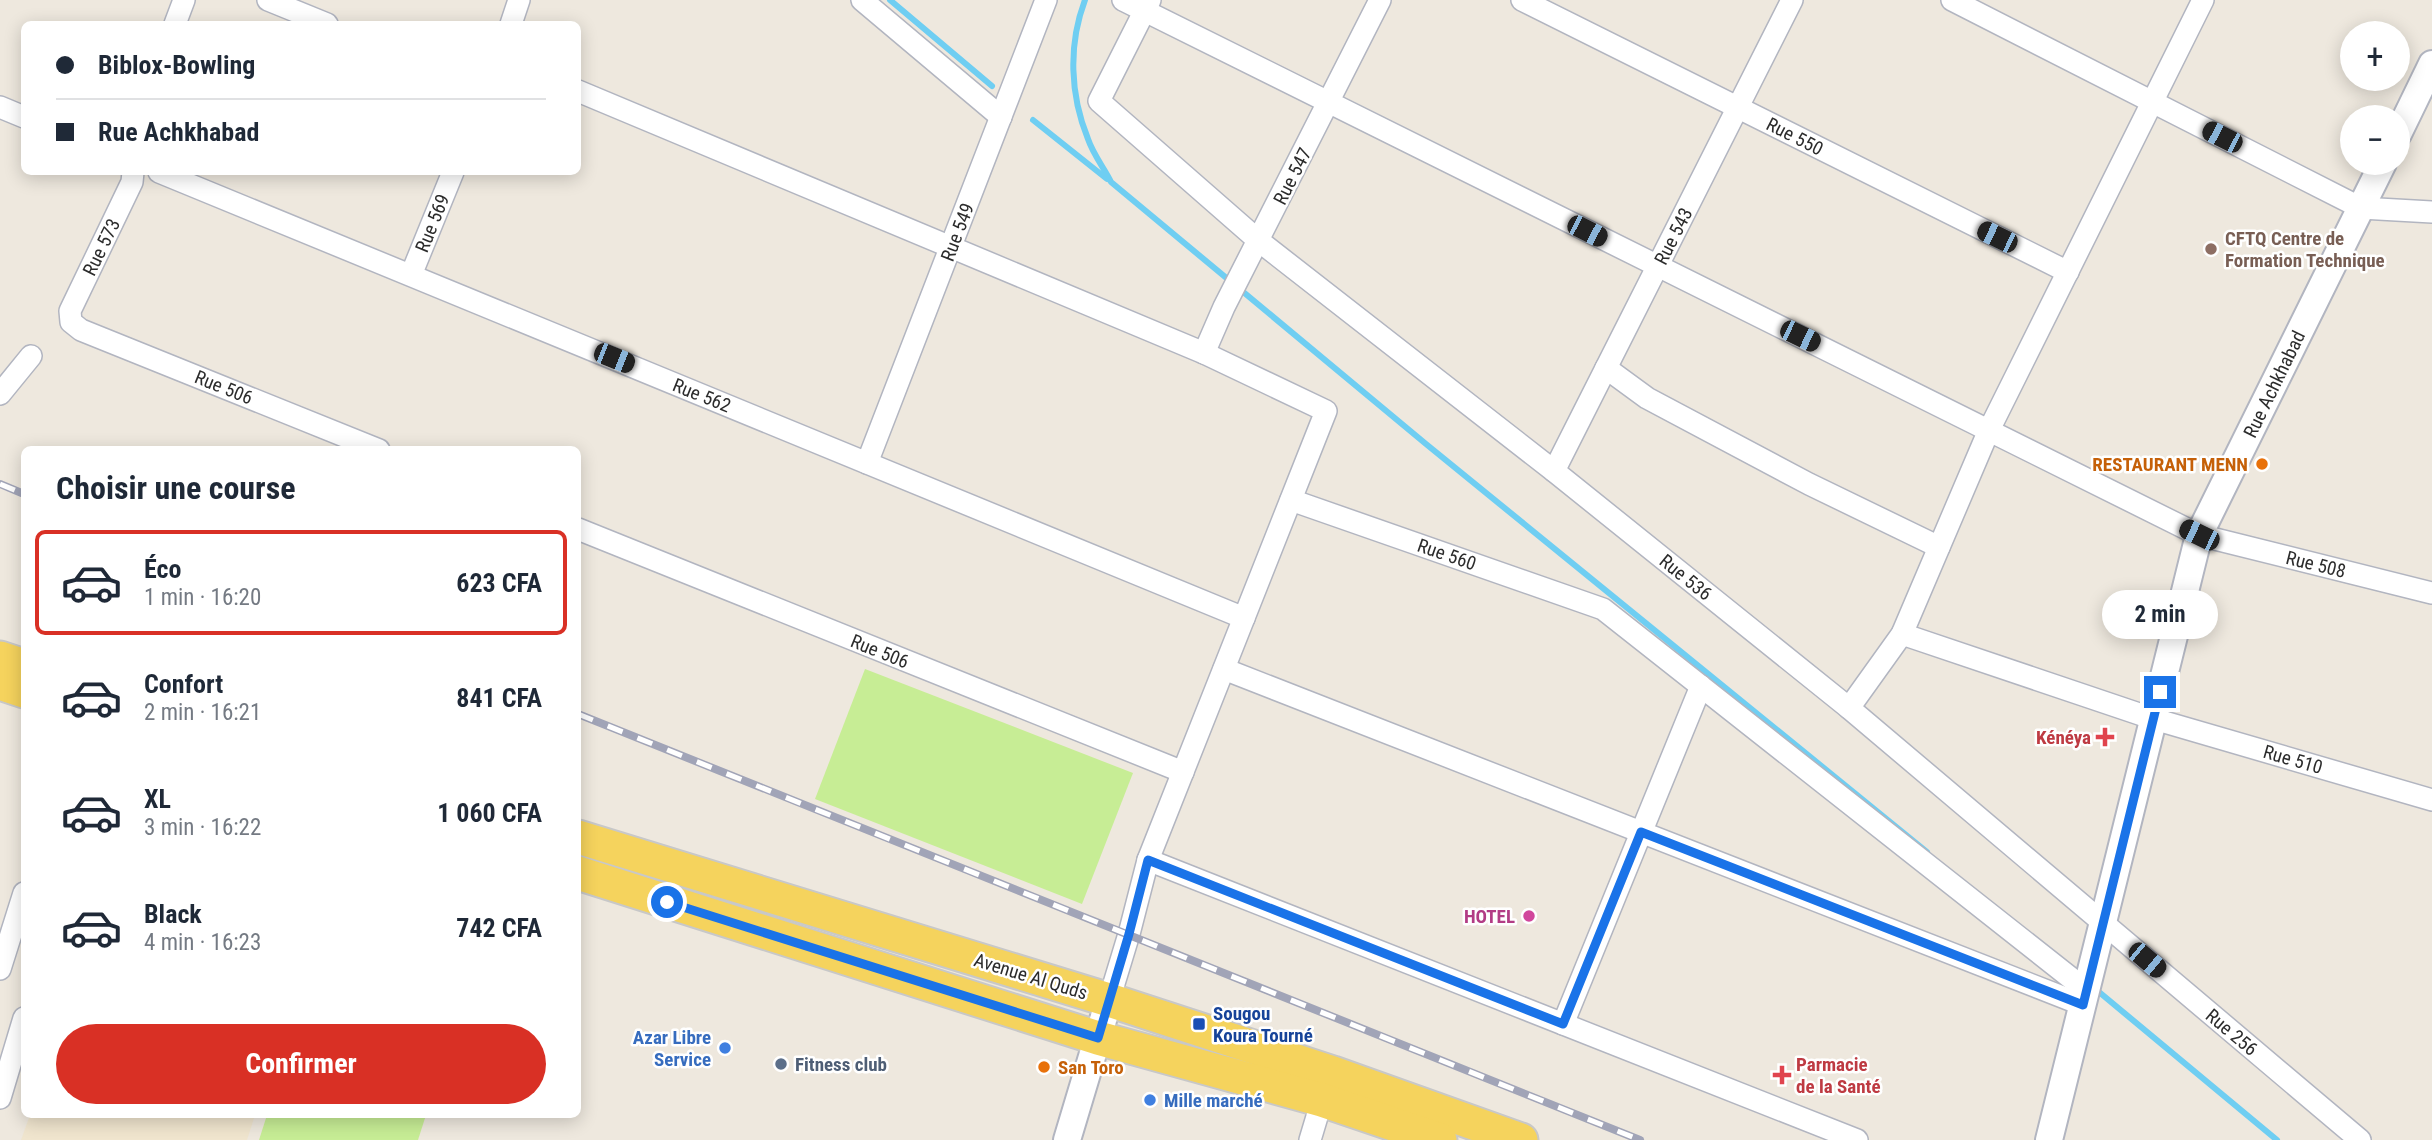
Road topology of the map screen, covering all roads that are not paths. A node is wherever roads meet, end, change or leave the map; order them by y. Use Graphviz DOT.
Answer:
graph roads {
  1 [pos="184,0"];
  2 [pos="268,0"];
  3 [pos="862,0"];
  4 [pos="1046,0"];
  5 [pos="1123,0"];
  6 [pos="1380,0"];
  7 [pos="1522,0"];
  8 [pos="1792,0"];
  9 [pos="1952,0"];
  10 [pos="2203,0"];
  11 [pos="1147,5"];
  12 [pos="176,21"];
  13 [pos="320,21"];
  14 [pos="2432,64"];
  15 [pos="581,92"];
  16 [pos="2153,102"];
  17 [pos="1329,103"];
  18 [pos="0,107"];
  19 [pos="1738,107"];
  20 [pos="2410,109"];
  21 [pos="21,116"];
  22 [pos="1001,117"];
  23 [pos="133,175"];
  24 [pos="166,175"];
  25 [pos="452,175"];
  26 [pos="2377,175"];
  27 [pos="2361,208"];
  28 [pos="2432,212"];
  29 [pos="1259,241"];
  30 [pos="951,247"];
  31 [pos="1658,266"];
  32 [pos="2068,272"];
  33 [pos="411,275"];
  34 [pos="71,322"];
  35 [pos="1204,353"];
  36 [pos="31,356"];
  37 [pos="1606,368"];
  38 [pos="0,394"];
  39 [pos="1989,430"];
  40 [pos="369,446"];
  41 [pos="867,463"];
  42 [pos="1554,471"];
  43 [pos="1291,500"];
  44 [pos="581,530"];
  45 [pos="2199,535"];
  46 [pos="1938,547"];
  47 [pos="2432,593"];
  48 [pos="1244,618"];
  49 [pos="1902,634"];
  50 [pos="0,658"];
  51 [pos="21,665"];
  52 [pos="1224,669"];
  53 [pos="0,683"];
  54 [pos="1701,686"];
  55 [pos="21,690"];
  56 [pos="1849,709"];
  57 [pos="2154,719"];
  58 [pos="1183,772"];
  59 [pos="2432,800"];
  60 [pos="1641,832"];
  61 [pos="581,838"];
  62 [pos="1148,860"];
  63 [pos="581,874"];
  64 [pos="21,902"];
  65 [pos="2104,924"];
  66 [pos="0,969"];
  67 [pos="2085,998"];
  68 [pos="1109,1000"];
  69 [pos="1563,1024"];
  70 [pos="21,1028"];
  71 [pos="1098,1038"];
  72 [pos="0,1098"];
  73 [pos="1322,1100"];
  74 [pos="1067,1140"];
  75 [pos="1310,1140"];
  76 [pos="1440,1140"];
  77 [pos="1521,1140"];
  78 [pos="1857,1140"];
  79 [pos="2049,1140"];
  80 [pos="2360,1140"];
  1 -- 12 [label="street"];
  2 -- 13 [label="street"];
  3 -- 22 [label="street"];
  4 -- 22 [label="street, Rue 549"];
  5 -- 11 [label="street, Rue 508"];
  6 -- 17 [label="street, Rue 547"];
  7 -- 19 [label="street, Rue 550"];
  8 -- 19 [label="street, Rue 543"];
  9 -- 16 [label="street"];
  10 -- 16 [label="street"];
  11 -- 17 [label="street, Rue 508"];
  11 -- 29 [label="street, Rue 536"];
  14 -- 20 [label="street"];
  15 -- 30 [label="street"];
  16 -- 27 [label="street"];
  16 -- 32 [label="street"];
  17 -- 29 [label="street, Rue 547"];
  17 -- 31 [label="street, Rue 508"];
  18 -- 21 [label="street"];
  19 -- 31 [label="street, Rue 543"];
  19 -- 32 [label="street, Rue 550"];
  22 -- 30 [label="street, Rue 549"];
  23 -- 34 [label="street, Rue 573"];
  24 -- 33 [label="street, Rue 562"];
  25 -- 33 [label="street, Rue 569"];
  26 -- 27 [label="street, Rue Achkhabad"];
  27 -- 28 [label="street"];
  27 -- 45 [label="street, Rue Achkhabad"];
  29 -- 35 [label="street, Rue 547"];
  29 -- 42 [label="street, Rue 536"];
  30 -- 35 [label="street"];
  30 -- 41 [label="street, Rue 549"];
  31 -- 37 [label="street, Rue 543"];
  31 -- 39 [label="street, Rue 508"];
  32 -- 39 [label="street"];
  33 -- 41 [label="street, Rue 562"];
  34 -- 40 [label="street, Rue 506"];
  35 -- 43 [label="street"];
  36 -- 38 [label="street"];
  37 -- 42 [label="street, Rue 543"];
  37 -- 46 [label="street"];
  39 -- 45 [label="street, Rue 508"];
  39 -- 46 [label="street"];
  41 -- 48 [label="street, Rue 562"];
  42 -- 56 [label="street, Rue 536"];
  43 -- 48 [label="street"];
  43 -- 54 [label="street, Rue 560"];
  44 -- 58 [label="street, Rue 506"];
  45 -- 47 [label="street, Rue 508"];
  45 -- 57 [label="street, Rue Achkhabad"];
  46 -- 49 [label="street"];
  48 -- 52 [label="street"];
  49 -- 56 [label="street"];
  49 -- 57 [label="street, Rue 510"];
  50 -- 51 [label="main road"];
  52 -- 58 [label="street"];
  52 -- 60 [label="street"];
  53 -- 55 [label="main road"];
  54 -- 60 [label="street"];
  54 -- 67 [label="street, Rue 560"];
  56 -- 65 [label="street, Rue 536"];
  57 -- 59 [label="street, Rue 510"];
  57 -- 65 [label="street, Rue Achkhabad"];
  58 -- 62 [label="street"];
  60 -- 67 [label="street"];
  60 -- 69 [label="street"];
  61 -- 68 [label="main road, Avenue Al Quds"];
  62 -- 68 [label="street"];
  62 -- 69 [label="street"];
  63 -- 71 [label="main road, Avenue Al Quds"];
  64 -- 66 [label="street"];
  65 -- 67 [label="street, Rue Achkhabad"];
  65 -- 80 [label="street, Rue 256"];
  67 -- 79 [label="street, Rue Achkhabad"];
  68 -- 71 [label="street"];
  68 -- 77 [label="main road, Avenue Al Quds"];
  69 -- 78 [label="street"];
  70 -- 72 [label="street"];
  71 -- 73 [label="main road, Avenue Al Quds"];
  71 -- 74 [label="street"];
  73 -- 75 [label="street"];
  73 -- 76 [label="main road, Avenue Al Quds"];
}
